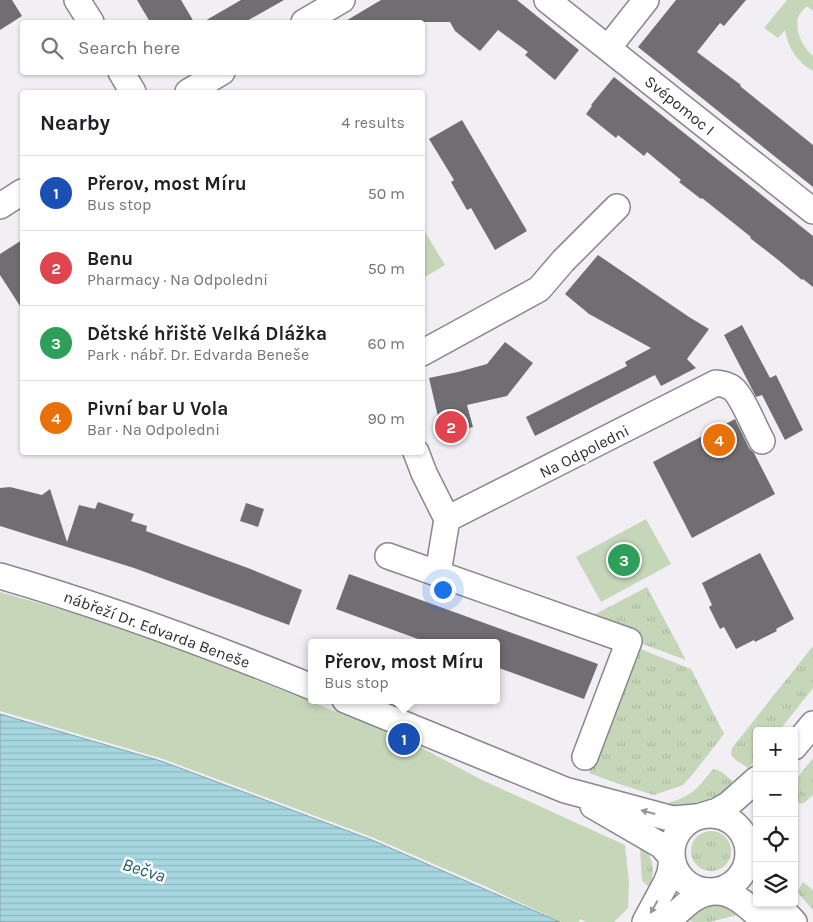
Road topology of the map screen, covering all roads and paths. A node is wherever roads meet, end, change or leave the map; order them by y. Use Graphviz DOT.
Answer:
graph roads {
  1 [pos="77,0"];
  2 [pos="342,0"];
  3 [pos="547,0"];
  4 [pos="646,0"];
  5 [pos="90,20"];
  6 [pos="307,20"];
  7 [pos="608,48"];
  8 [pos="123,75"];
  9 [pos="216,82"];
  10 [pos="132,90"];
  11 [pos="194,90"];
  12 [pos="20,193"];
  13 [pos="0,206"];
  14 [pos="617,207"];
  15 [pos="813,211"];
  16 [pos="425,351"];
  17 [pos="762,441"];
  18 [pos="417,455"];
  19 [pos="447,519"];
  20 [pos="388,556"];
  21 [pos="438,573"];
  22 [pos="0,576"];
  23 [pos="308,685"];
  24 [pos="355,704"];
  25 [pos="813,724"];
  26 [pos="798,742"];
  27 [pos="586,757"];
  28 [pos="753,783"];
  29 [pos="566,790"];
  30 [pos="698,816"];
  31 [pos="753,824"];
  32 [pos="747,849"];
  33 [pos="672,858"];
  34 [pos="753,871"];
  35 [pos="712,891"];
  36 [pos="780,907"];
  37 [pos="645,922"];
  38 [pos="665,922"];
  39 [pos="765,922"];
  40 [pos="794,922"];
  1 -- 5 [label="street"];
  2 -- 6 [label="street"];
  3 -- 7 [label="street, Svépomoc I"];
  4 -- 7 [label="street"];
  7 -- 15 [label="street, Svépomoc I"];
  8 -- 10 [label="street"];
  9 -- 11 [label="street"];
  12 -- 13 [label="street"];
  14 -- 16 [label="street"];
  17 -- 19 [label="street, Na Odpoledni"];
  18 -- 19 [label="street"];
  19 -- 21 [label="street"];
  20 -- 21 [label="street"];
  21 -- 27 [label="street"];
  22 -- 23 [label="street, nábřeží Dr. Edvarda Beneše"];
  24 -- 29 [label="street"];
  25 -- 26 [label="street"];
  28 -- 30 [label="street"];
  30 -- 29 [label="street, one-way"];
  29 -- 33 [label="street"];
  30 -- 32 [label="street"];
  30 -- 33 [label="street"];
  31 -- 32 [label="street"];
  32 -- 34 [label="street"];
  32 -- 35 [label="street"];
  33 -- 35 [label="street"];
  33 -- 37 [label="street, one-way"];
  35 -- 38 [label="street"];
  35 -- 39 [label="street"];
  36 -- 40 [label="street"];
}
